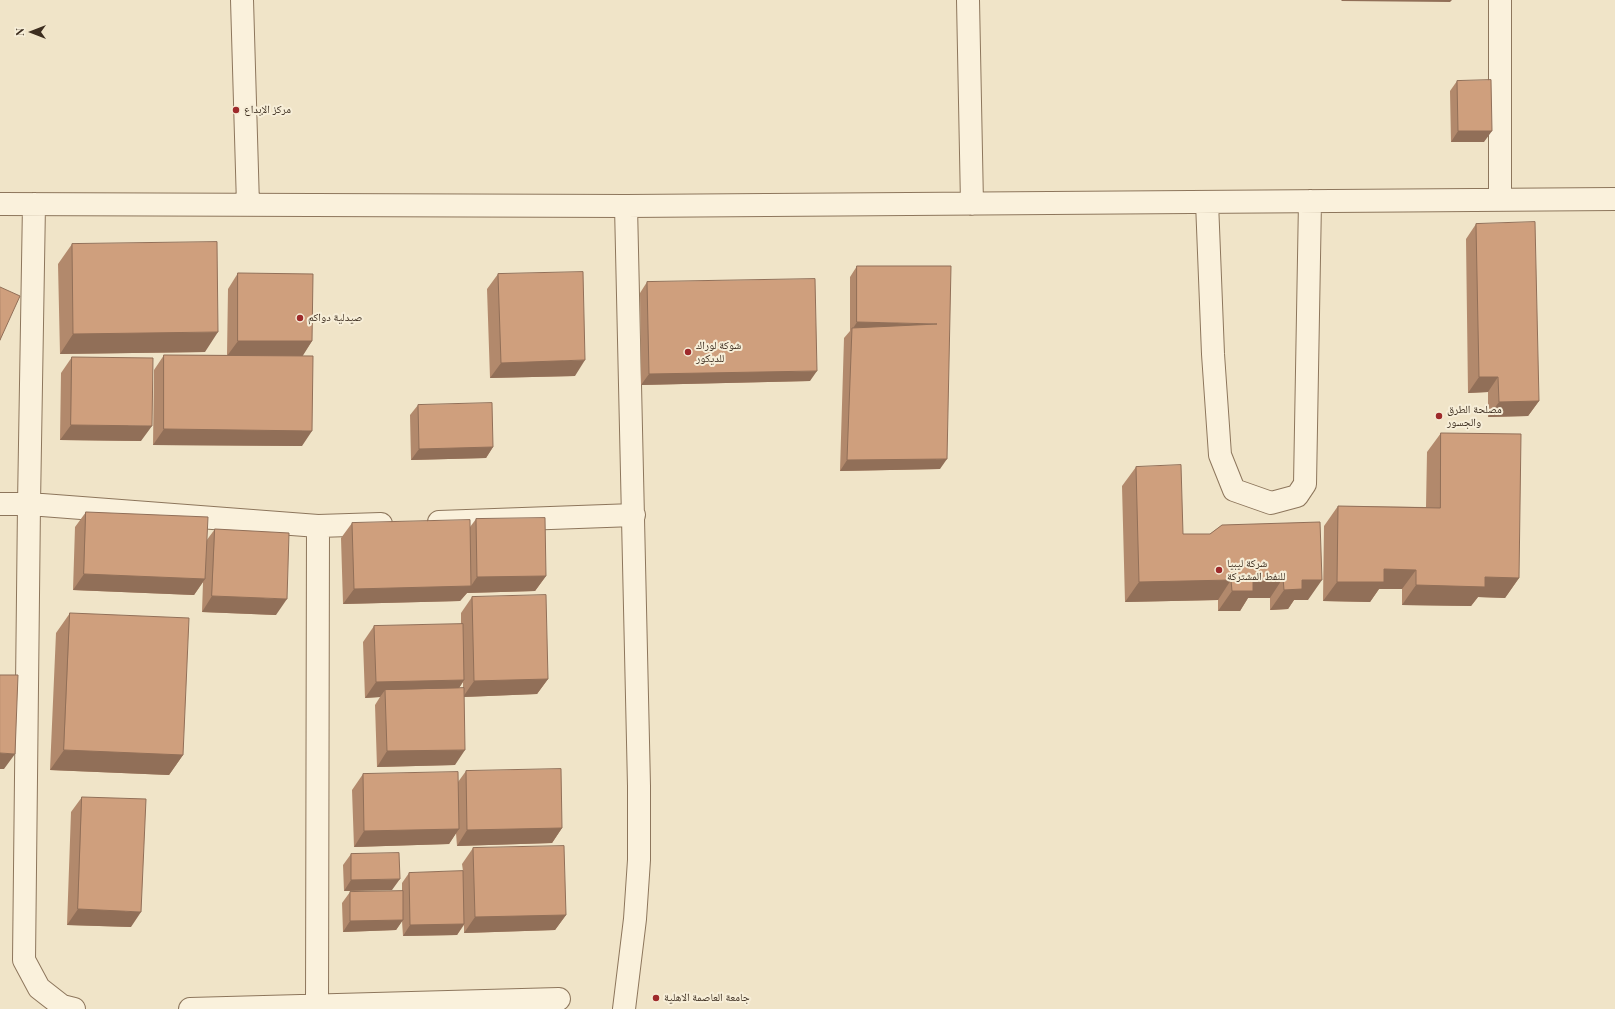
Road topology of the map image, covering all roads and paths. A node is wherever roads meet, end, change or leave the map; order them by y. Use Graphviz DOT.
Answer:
graph roads {
  1 [pos="242,0"];
  2 [pos="968,0"];
  3 [pos="1500,0"];
  4 [pos="1615,199"];
  5 [pos="1500,200"];
  6 [pos="1310,201"];
  7 [pos="1207,202"];
  8 [pos="0,204"];
  9 [pos="34,204"];
  10 [pos="972,204"];
  11 [pos="248,205"];
  12 [pos="626,206"];
  13 [pos="0,504"];
  14 [pos="29,504"];
  15 [pos="634,515"];
  16 [pos="421,522"];
  17 [pos="397,523"];
  18 [pos="318,526"];
  19 [pos="559,999"];
  20 [pos="317,1006"];
  21 [pos="622,1006"];
  22 [pos="74,1009"];
  23 [pos="190,1009"];
  1 -- 11 [label="street"];
  2 -- 10 [label="street"];
  3 -- 5 [label="street"];
  4 -- 5 [label="street"];
  5 -- 6 [label="street"];
  6 -- 7 [label="street"];
  6 -- 7 [label="street"];
  7 -- 10 [label="street"];
  8 -- 9 [label="street"];
  9 -- 11 [label="street"];
  9 -- 14 [label="street"];
  10 -- 12 [label="street"];
  11 -- 12 [label="street"];
  12 -- 15 [label="street"];
  13 -- 14 [label="street"];
  14 -- 18 [label="street"];
  14 -- 22 [label="street"];
  15 -- 16 [label="street"];
  15 -- 21 [label="street"];
  17 -- 18 [label="street"];
  18 -- 20 [label="street"];
  19 -- 20 [label="street"];
  20 -- 23 [label="street"];
}
